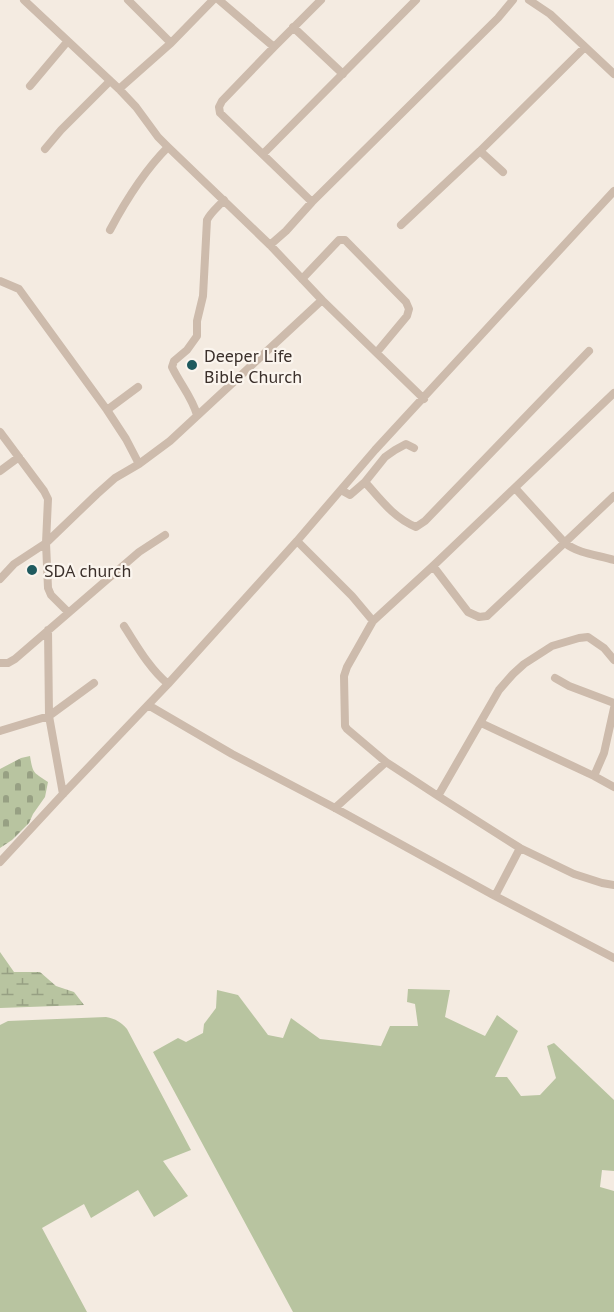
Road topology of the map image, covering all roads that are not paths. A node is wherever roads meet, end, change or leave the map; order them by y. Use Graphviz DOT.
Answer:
graph roads {
  1 [pos="24,0"];
  2 [pos="128,0"];
  3 [pos="213,0"];
  4 [pos="219,0"];
  5 [pos="321,0"];
  6 [pos="416,0"];
  7 [pos="513,0"];
  8 [pos="529,0"];
  9 [pos="293,27"];
  10 [pos="67,42"];
  11 [pos="171,43"];
  12 [pos="274,46"];
  13 [pos="585,47"];
  14 [pos="343,74"];
  15 [pos="614,74"];
  16 [pos="110,81"];
  17 [pos="30,87"];
  18 [pos="118,89"];
  19 [pos="168,147"];
  20 [pos="45,149"];
  21 [pos="480,151"];
  22 [pos="263,154"];
  23 [pos="503,172"];
  24 [pos="614,191"];
  25 [pos="224,200"];
  26 [pos="312,202"];
  27 [pos="401,225"];
  28 [pos="110,230"];
  29 [pos="270,245"];
  30 [pos="302,279"];
  31 [pos="0,281"];
  32 [pos="322,300"];
  33 [pos="589,351"];
  34 [pos="377,352"];
  35 [pos="138,387"];
  36 [pos="614,393"];
  37 [pos="424,399"];
  38 [pos="107,410"];
  39 [pos="197,415"];
  40 [pos="0,432"];
  41 [pos="414,448"];
  42 [pos="375,450"];
  43 [pos="19,457"];
  44 [pos="385,457"];
  45 [pos="139,464"];
  46 [pos="0,471"];
  47 [pos="365,482"];
  48 [pos="515,488"];
  49 [pos="341,490"];
  50 [pos="614,496"];
  51 [pos="165,535"];
  52 [pos="297,541"];
  53 [pos="46,543"];
  54 [pos="565,543"];
  55 [pos="614,560"];
  56 [pos="433,566"];
  57 [pos="0,579"];
  58 [pos="68,612"];
  59 [pos="373,621"];
  60 [pos="124,626"];
  61 [pos="48,630"];
  62 [pos="614,660"];
  63 [pos="0,663"];
  64 [pos="555,678"];
  65 [pos="94,683"];
  66 [pos="168,684"];
  67 [pos="614,703"];
  68 [pos="148,705"];
  69 [pos="614,708"];
  70 [pos="49,716"];
  71 [pos="481,723"];
  72 [pos="0,731"];
  73 [pos="386,762"];
  74 [pos="594,776"];
  75 [pos="614,787"];
  76 [pos="63,794"];
  77 [pos="438,796"];
  78 [pos="335,808"];
  79 [pos="520,848"];
  80 [pos="0,862"];
  81 [pos="614,885"];
  82 [pos="495,896"];
  83 [pos="614,958"];
  1 -- 10 [label="street"];
  2 -- 11 [label="street"];
  3 -- 11 [label="street"];
  4 -- 12 [label="street"];
  5 -- 9 [label="street"];
  6 -- 14 [label="street"];
  7 -- 26 [label="street"];
  8 -- 13 [label="street"];
  9 -- 12 [label="street"];
  9 -- 14 [label="street"];
  10 -- 16 [label="street"];
  10 -- 17 [label="street"];
  11 -- 18 [label="street"];
  12 -- 22 [label="street"];
  13 -- 15 [label="street"];
  13 -- 21 [label="street"];
  14 -- 22 [label="street"];
  16 -- 18 [label="street"];
  16 -- 20 [label="street"];
  18 -- 19 [label="street"];
  19 -- 25 [label="street"];
  19 -- 28 [label="street"];
  21 -- 23 [label="street"];
  21 -- 27 [label="street"];
  22 -- 26 [label="street"];
  24 -- 37 [label="street"];
  25 -- 29 [label="street"];
  25 -- 39 [label="street"];
  26 -- 29 [label="street"];
  29 -- 30 [label="street"];
  30 -- 32 [label="street"];
  30 -- 34 [label="street"];
  31 -- 38 [label="street"];
  32 -- 34 [label="street"];
  32 -- 39 [label="street"];
  33 -- 47 [label="street"];
  34 -- 37 [label="street"];
  35 -- 38 [label="street"];
  36 -- 48 [label="street"];
  37 -- 42 [label="street"];
  38 -- 45 [label="street"];
  39 -- 45 [label="street"];
  40 -- 43 [label="street"];
  41 -- 44 [label="street"];
  42 -- 44 [label="street"];
  42 -- 49 [label="street"];
  43 -- 46 [label="street"];
  43 -- 53 [label="street"];
  44 -- 47 [label="street"];
  45 -- 53 [label="street"];
  47 -- 49 [label="street"];
  48 -- 54 [label="street"];
  48 -- 56 [label="street"];
  49 -- 52 [label="street"];
  50 -- 54 [label="street"];
  51 -- 58 [label="street"];
  52 -- 59 [label="street"];
  52 -- 66 [label="street"];
  53 -- 57 [label="street"];
  53 -- 58 [label="street"];
  54 -- 55 [label="street"];
  54 -- 56 [label="street"];
  56 -- 59 [label="street"];
  58 -- 61 [label="street"];
  59 -- 73 [label="street"];
  60 -- 66 [label="street"];
  61 -- 63 [label="street"];
  61 -- 70 [label="street"];
  62 -- 71 [label="street"];
  64 -- 67 [label="street"];
  65 -- 70 [label="street"];
  66 -- 68 [label="street"];
  68 -- 76 [label="street"];
  68 -- 78 [label="street"];
  69 -- 74 [label="street"];
  70 -- 72 [label="street"];
  70 -- 76 [label="street"];
  71 -- 74 [label="street"];
  71 -- 77 [label="street"];
  73 -- 77 [label="street"];
  73 -- 78 [label="street"];
  74 -- 75 [label="street"];
  76 -- 80 [label="street"];
  77 -- 79 [label="street"];
  78 -- 82 [label="street"];
  79 -- 81 [label="street"];
  79 -- 82 [label="street"];
  82 -- 83 [label="street"];
}
